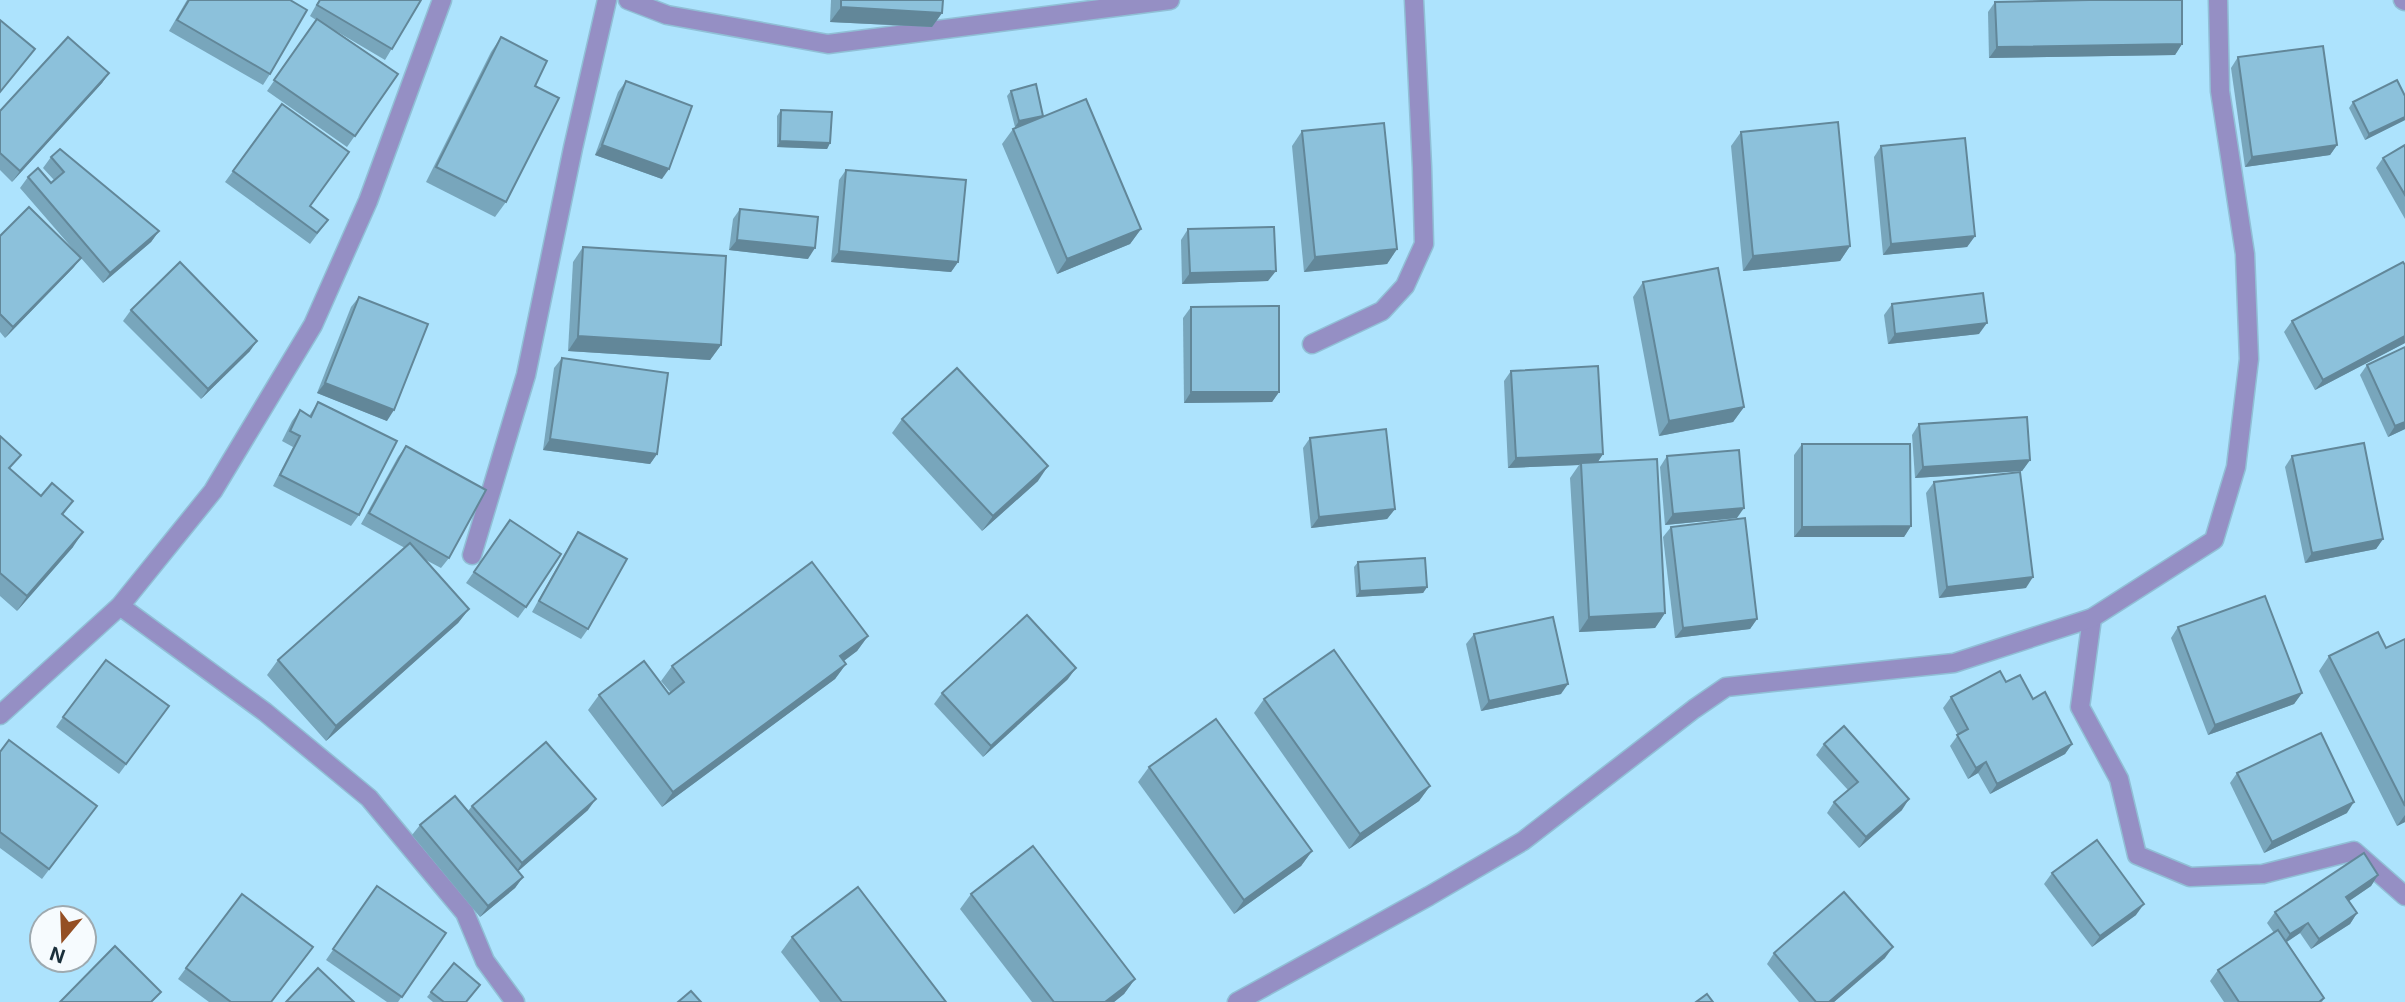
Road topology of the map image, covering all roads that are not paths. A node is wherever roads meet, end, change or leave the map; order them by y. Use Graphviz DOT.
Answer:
graph roads {
  1 [pos="442,0"];
  2 [pos="607,0"];
  3 [pos="628,0"];
  4 [pos="1170,0"];
  5 [pos="1414,0"];
  6 [pos="2218,0"];
  7 [pos="668,8"];
  8 [pos="1312,344"];
  9 [pos="472,555"];
  10 [pos="120,606"];
  11 [pos="2092,618"];
  12 [pos="0,715"];
  13 [pos="2405,896"];
  14 [pos="515,1002"];
  15 [pos="1237,1002"];
  1 -- 10 [label="street"];
  2 -- 9 [label="street"];
  3 -- 7 [label="street"];
  4 -- 7 [label="street"];
  5 -- 8 [label="street"];
  6 -- 11 [label="street"];
  10 -- 12 [label="street"];
  10 -- 14 [label="street"];
  11 -- 13 [label="street"];
  11 -- 15 [label="street"];
}
